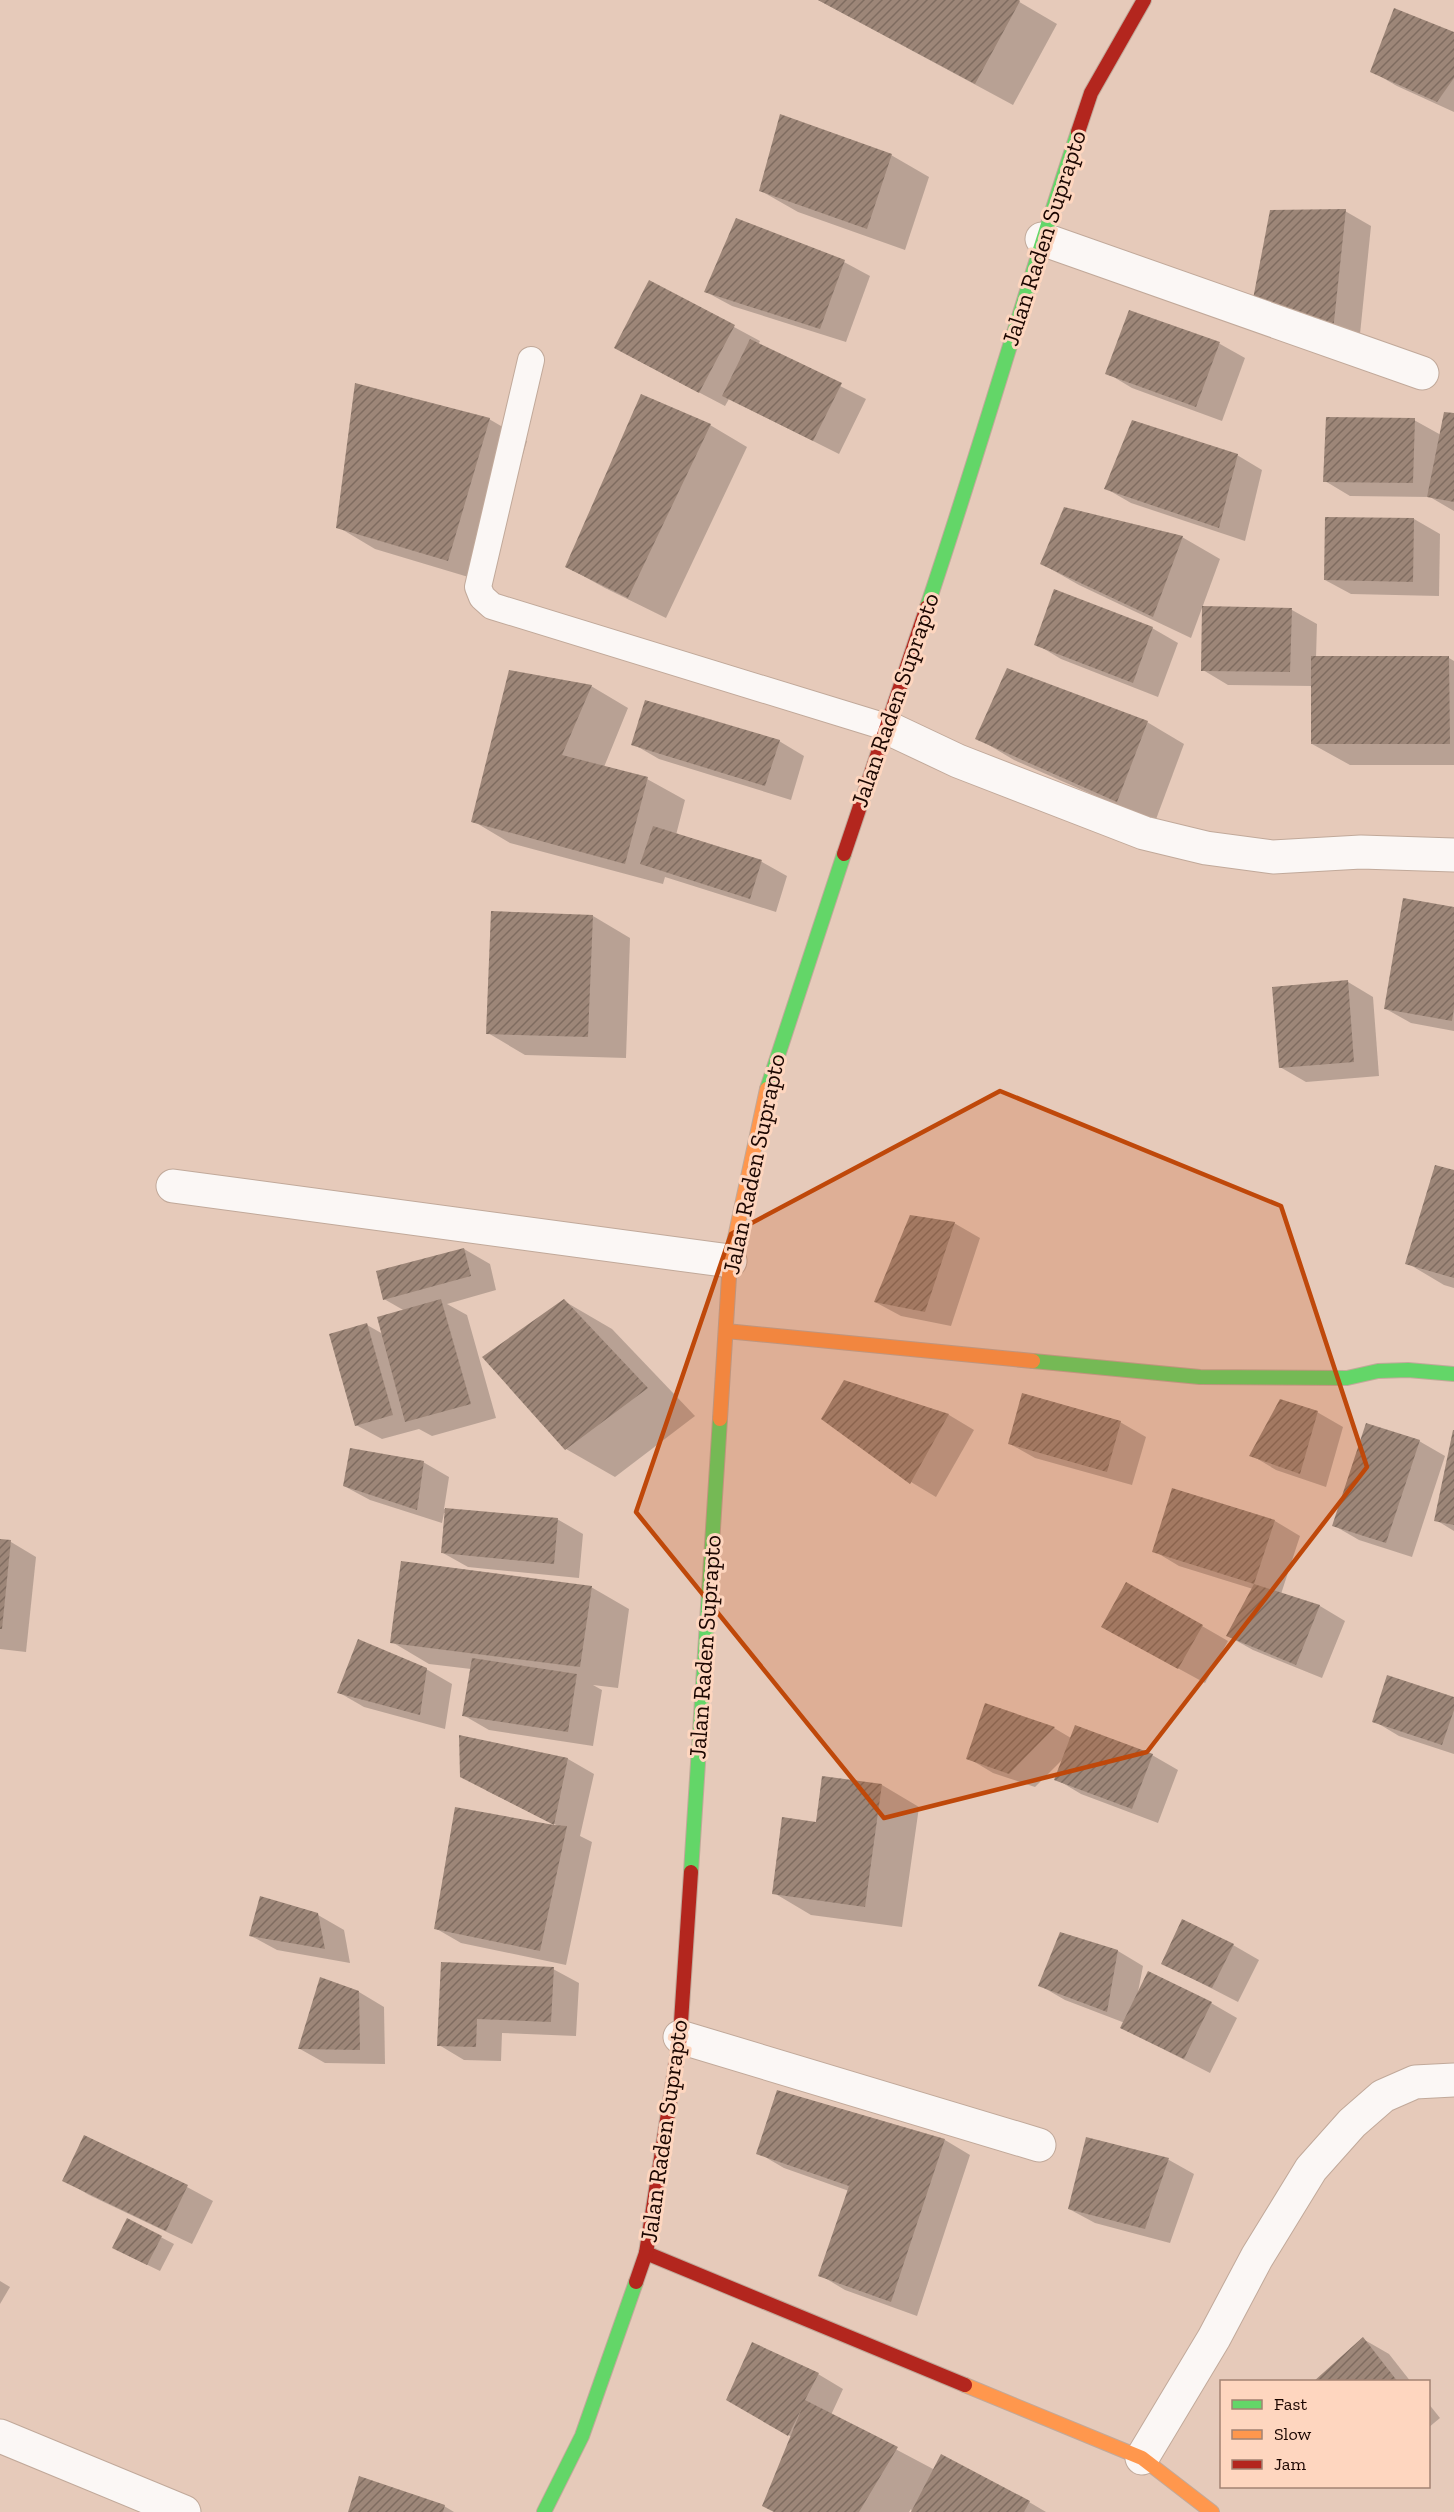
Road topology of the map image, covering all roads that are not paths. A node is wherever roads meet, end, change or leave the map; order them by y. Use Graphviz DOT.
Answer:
graph roads {
  1 [pos="1144,0"];
  2 [pos="1042,239"];
  3 [pos="531,360"];
  4 [pos="1422,373"];
  5 [pos="886,727"];
  6 [pos="1454,855"];
  7 [pos="172,1186"];
  8 [pos="730,1260"];
  9 [pos="726,1331"];
  10 [pos="1454,1374"];
  11 [pos="680,2037"];
  12 [pos="1454,2080"];
  13 [pos="1039,2145"];
  14 [pos="646,2253"];
  15 [pos="0,2436"];
  16 [pos="1142,2458"];
  17 [pos="184,2512"];
  18 [pos="544,2512"];
  19 [pos="1212,2512"];
  1 -- 2 [label="main road, Jalan Raden Suprapto"];
  2 -- 4 [label="street"];
  2 -- 5 [label="main road, Jalan Raden Suprapto"];
  3 -- 5 [label="lane"];
  5 -- 6 [label="street"];
  5 -- 8 [label="main road, Jalan Raden Suprapto"];
  7 -- 8 [label="street"];
  8 -- 9 [label="main road, Jalan Raden Suprapto"];
  9 -- 10 [label="main road"];
  9 -- 11 [label="main road, Jalan Raden Suprapto"];
  11 -- 13 [label="street"];
  11 -- 14 [label="main road, Jalan Raden Suprapto"];
  12 -- 16 [label="street"];
  14 -- 16 [label="main road"];
  14 -- 18 [label="main road, Jalan Raden Suprapto"];
  15 -- 17 [label="street"];
  16 -- 19 [label="main road"];
}
